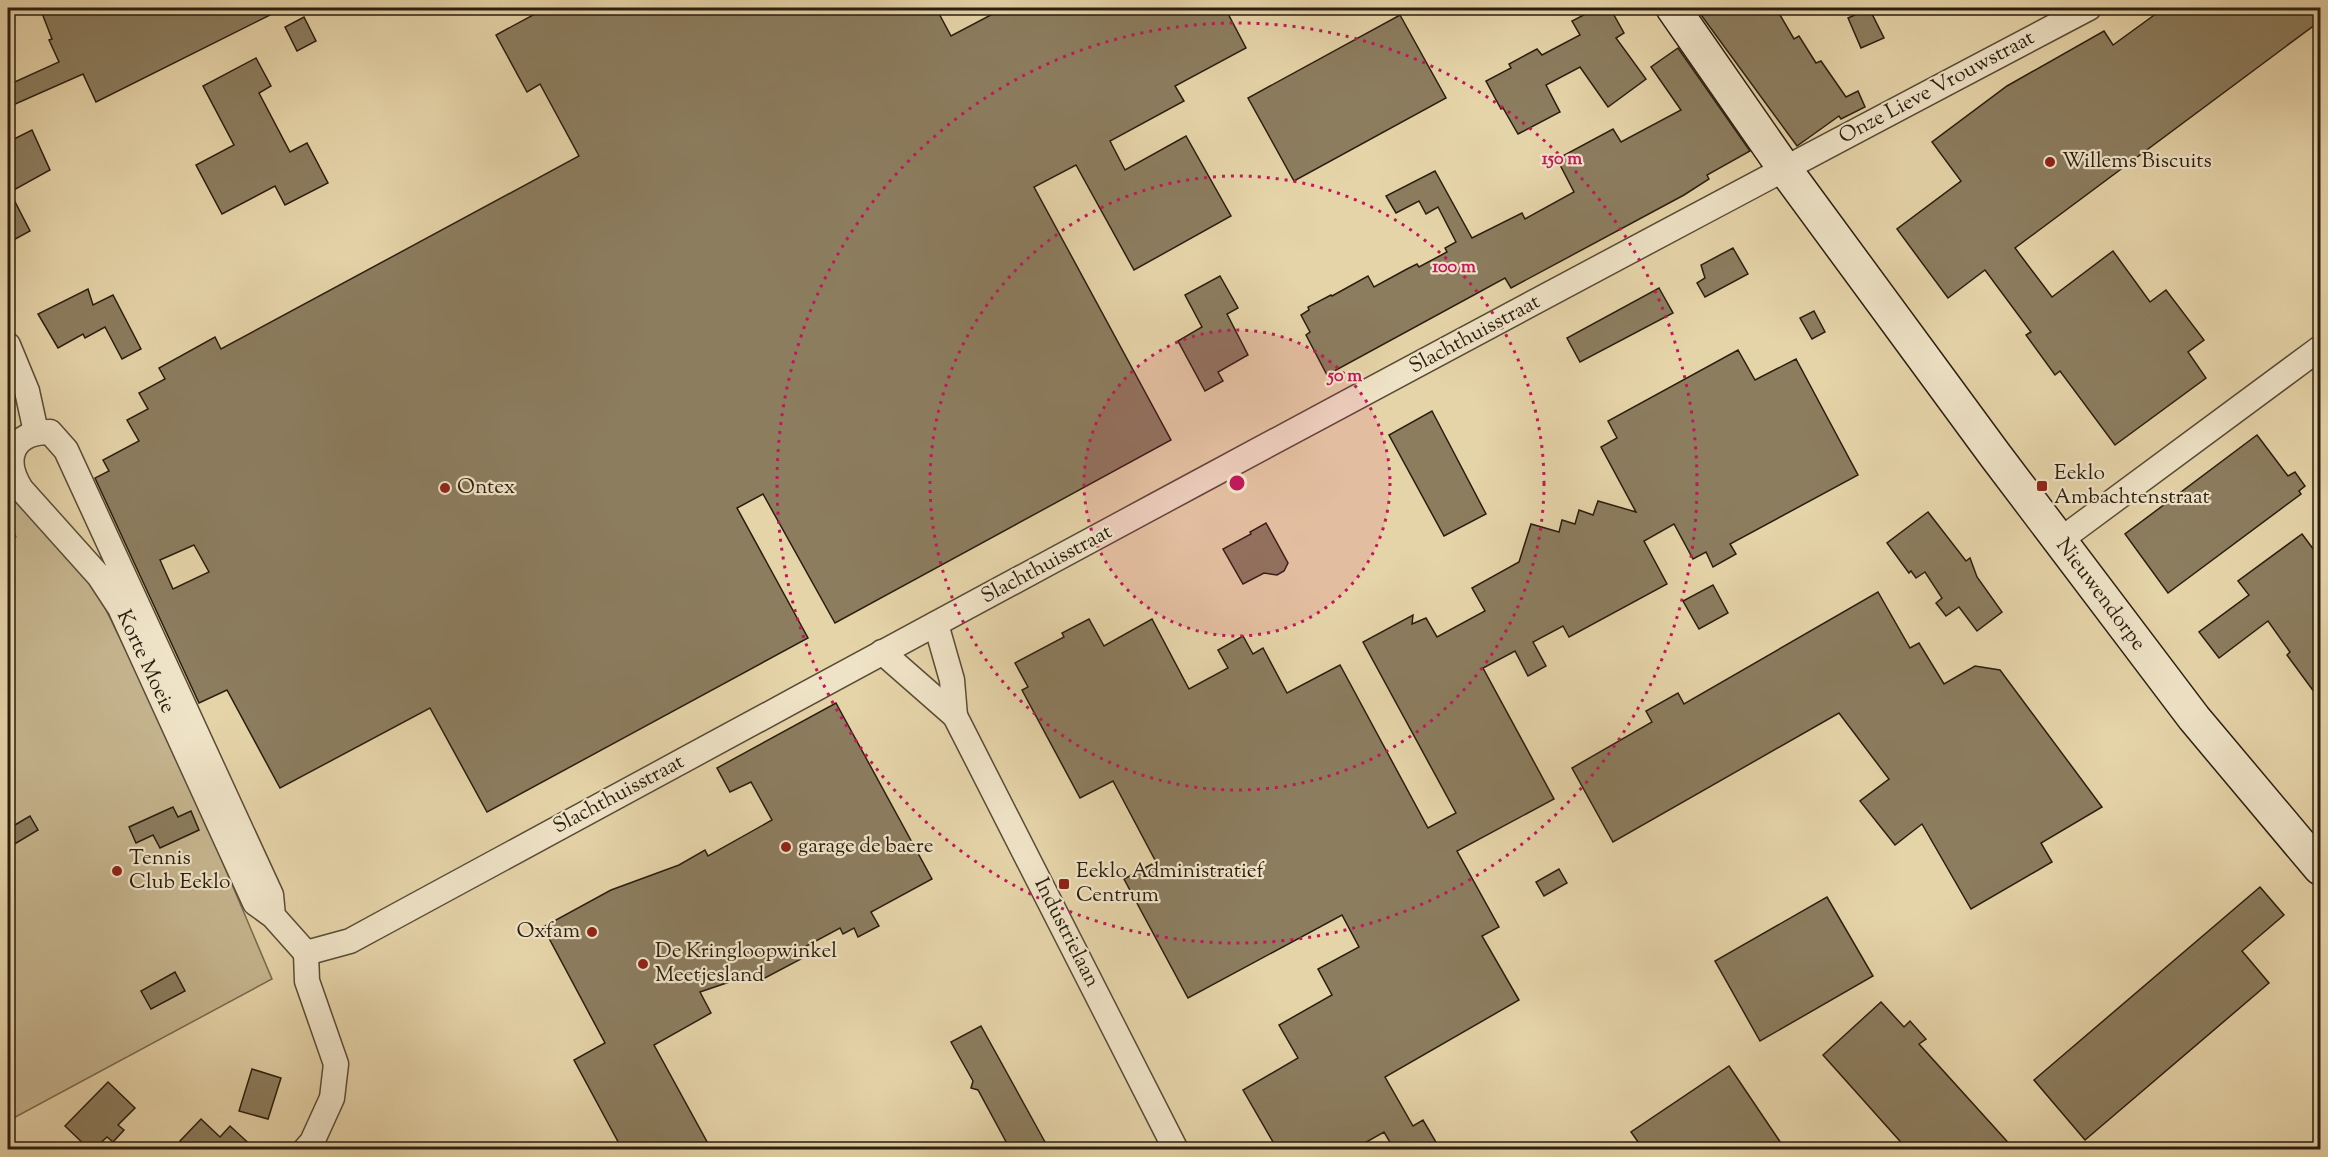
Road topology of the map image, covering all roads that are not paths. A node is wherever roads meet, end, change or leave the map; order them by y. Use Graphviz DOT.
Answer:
graph roads {
  1 [pos="1673,8"];
  2 [pos="2090,8"];
  3 [pos="1784,168"];
  4 [pos="8,345"];
  5 [pos="2320,348"];
  6 [pos="36,432"];
  7 [pos="2059,541"];
  8 [pos="936,624"];
  9 [pos="882,652"];
  10 [pos="955,716"];
  11 [pos="2320,868"];
  12 [pos="273,916"];
  13 [pos="306,953"];
  14 [pos="305,1149"];
  15 [pos="1176,1149"];
  1 -- 3 [label="street, Nieuwendorpe"];
  2 -- 3 [label="street, Onze Lieve Vrouwstraat"];
  3 -- 7 [label="street, Nieuwendorpe"];
  3 -- 8 [label="street, Slachthuisstraat"];
  4 -- 6 [label="street"];
  5 -- 7 [label="street"];
  6 -- 12 [label="street, Korte Moeie"];
  6 -- 12 [label="street, Korte Moeie"];
  7 -- 11 [label="street, Nieuwendorpe"];
  8 -- 9 [label="street, Slachthuisstraat"];
  8 -- 10 [label="street, Industrielaan"];
  9 -- 10 [label="street, Industrielaan"];
  9 -- 13 [label="street, Slachthuisstraat"];
  10 -- 15 [label="street, Industrielaan"];
  12 -- 13 [label="street, Korte Moeie"];
  13 -- 14 [label="street"];
}
